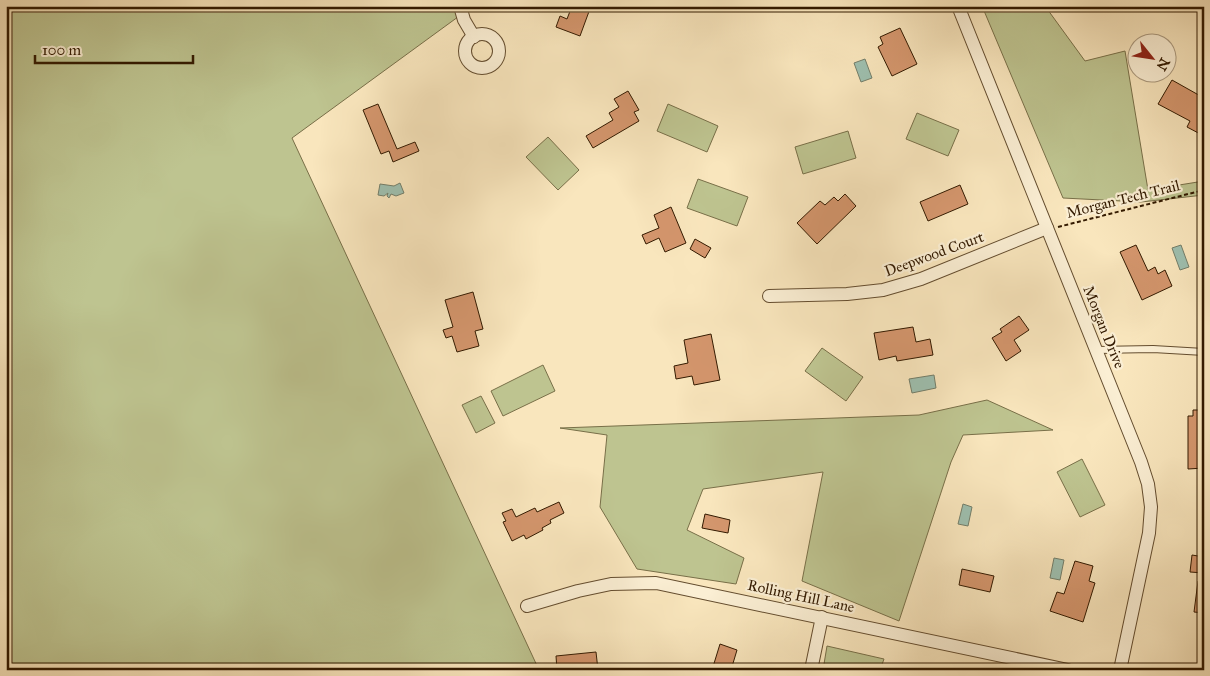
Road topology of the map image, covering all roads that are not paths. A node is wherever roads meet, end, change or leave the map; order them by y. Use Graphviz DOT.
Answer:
graph roads {
  1 [pos="460,6"];
  2 [pos="958,6"];
  3 [pos="474,36"];
  4 [pos="1047,229"];
  5 [pos="769,296"];
  6 [pos="1096,350"];
  7 [pos="1204,352"];
  8 [pos="527,606"];
  9 [pos="822,617"];
  10 [pos="811,670"];
  11 [pos="1068,670"];
  12 [pos="1120,670"];
  1 -- 3 [label="street"];
  2 -- 4 [label="street, Morgan Drive"];
  4 -- 5 [label="street, Deepwood Court"];
  4 -- 6 [label="street, Morgan Drive"];
  6 -- 7 [label="lane"];
  6 -- 12 [label="street, Morgan Drive"];
  8 -- 9 [label="street, Rolling Hill Lane"];
  9 -- 10 [label="street"];
  9 -- 11 [label="street, Rolling Hill Lane"];
}
